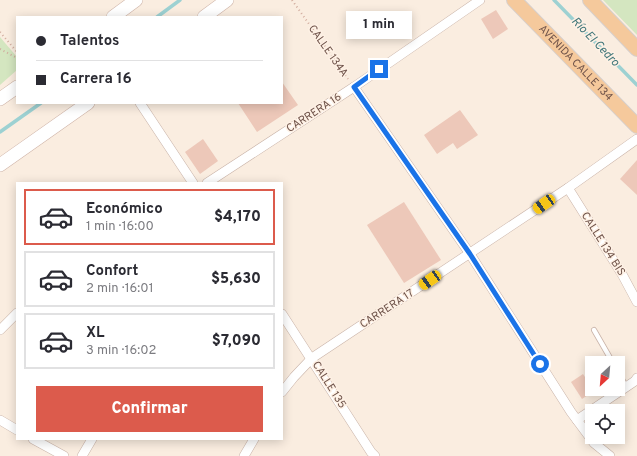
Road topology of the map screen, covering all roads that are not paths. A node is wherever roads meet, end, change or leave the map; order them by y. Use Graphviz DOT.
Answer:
graph roads {
  1 [pos="136,0"];
  2 [pos="227,0"];
  3 [pos="480,0"];
  4 [pos="514,0"];
  5 [pos="590,0"];
  6 [pos="114,16"];
  7 [pos="205,16"];
  8 [pos="637,48"];
  9 [pos="354,87"];
  10 [pos="16,88"];
  11 [pos="0,99"];
  12 [pos="87,104"];
  13 [pos="141,104"];
  14 [pos="637,126"];
  15 [pos="637,139"];
  16 [pos="0,165"];
  17 [pos="192,182"];
  18 [pos="208,182"];
  19 [pos="568,188"];
  20 [pos="470,254"];
  21 [pos="637,302"];
  22 [pos="16,314"];
  23 [pos="283,315"];
  24 [pos="0,330"];
  25 [pos="594,330"];
  26 [pos="609,356"];
  27 [pos="312,358"];
  28 [pos="637,378"];
  29 [pos="626,387"];
  30 [pos="283,391"];
  31 [pos="0,420"];
  32 [pos="577,420"];
  33 [pos="16,429"];
  34 [pos="35,440"];
  35 [pos="91,440"];
  36 [pos="253,440"];
  37 [pos="372,455"];
  38 [pos="64,456"];
  39 [pos="82,456"];
  40 [pos="244,456"];
  41 [pos="610,456"];
  1 -- 6 [label="main road"];
  2 -- 7 [label="main road"];
  3 -- 9 [label="street, CARRERA 16"];
  4 -- 14 [label="main road, AVENIDA CALLE 134"];
  5 -- 8 [label="main road"];
  9 -- 18 [label="street, CARRERA 16"];
  9 -- 20 [label="street, CALLE 134A"];
  10 -- 11 [label="main road"];
  12 -- 16 [label="main road"];
  13 -- 17 [label="street"];
  15 -- 19 [label="street, CARRERA 17"];
  19 -- 20 [label="street, CARRERA 17"];
  19 -- 21 [label="street, CALLE 134 BIS"];
  20 -- 27 [label="street, CARRERA 17"];
  20 -- 32 [label="street, CALLE 134A"];
  22 -- 24 [label="street"];
  23 -- 27 [label="street, CALLE 135"];
  25 -- 26 [label="lane"];
  27 -- 30 [label="street, CARRERA 17"];
  27 -- 37 [label="street, CALLE 135"];
  28 -- 29 [label="street"];
  29 -- 32 [label="street"];
  31 -- 33 [label="street"];
  32 -- 41 [label="street, CALLE 134A"];
  34 -- 38 [label="street"];
  35 -- 39 [label="street"];
  36 -- 40 [label="street"];
}
